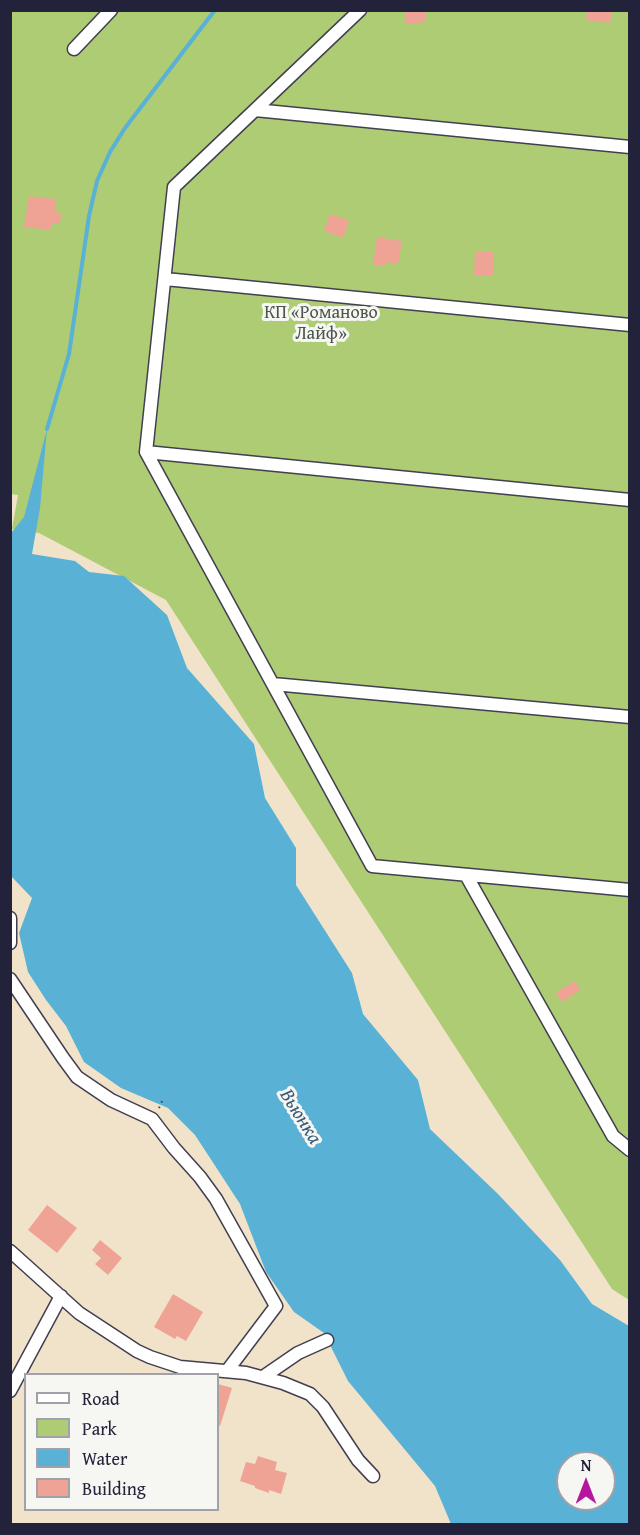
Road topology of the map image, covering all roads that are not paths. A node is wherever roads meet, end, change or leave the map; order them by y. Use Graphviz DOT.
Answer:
graph roads {
  1 [pos="111,10"];
  2 [pos="360,10"];
  3 [pos="74,49"];
  4 [pos="255,110"];
  5 [pos="630,147"];
  6 [pos="165,279"];
  7 [pos="630,325"];
  8 [pos="146,452"];
  9 [pos="630,500"];
  10 [pos="273,684"];
  11 [pos="630,717"];
  12 [pos="466,875"];
  13 [pos="630,890"];
  14 [pos="10,918"];
  15 [pos="10,943"];
  16 [pos="10,979"];
  17 [pos="630,1150"];
  18 [pos="10,1251"];
  19 [pos="61,1296"];
  20 [pos="327,1340"];
  21 [pos="227,1371"];
  22 [pos="263,1377"];
  23 [pos="10,1391"];
  24 [pos="373,1476"];
  1 -- 3 [label="street"];
  2 -- 4 [label="street"];
  4 -- 5 [label="street"];
  4 -- 6 [label="street"];
  6 -- 7 [label="street"];
  6 -- 8 [label="street"];
  8 -- 9 [label="street"];
  8 -- 10 [label="street"];
  10 -- 11 [label="street"];
  10 -- 12 [label="street"];
  12 -- 13 [label="street"];
  12 -- 17 [label="street"];
  14 -- 15 [label="street"];
  16 -- 21 [label="street"];
  18 -- 19 [label="street"];
  19 -- 21 [label="street"];
  19 -- 23 [label="street"];
  20 -- 22 [label="street"];
  21 -- 22 [label="street"];
  22 -- 24 [label="street"];
}
